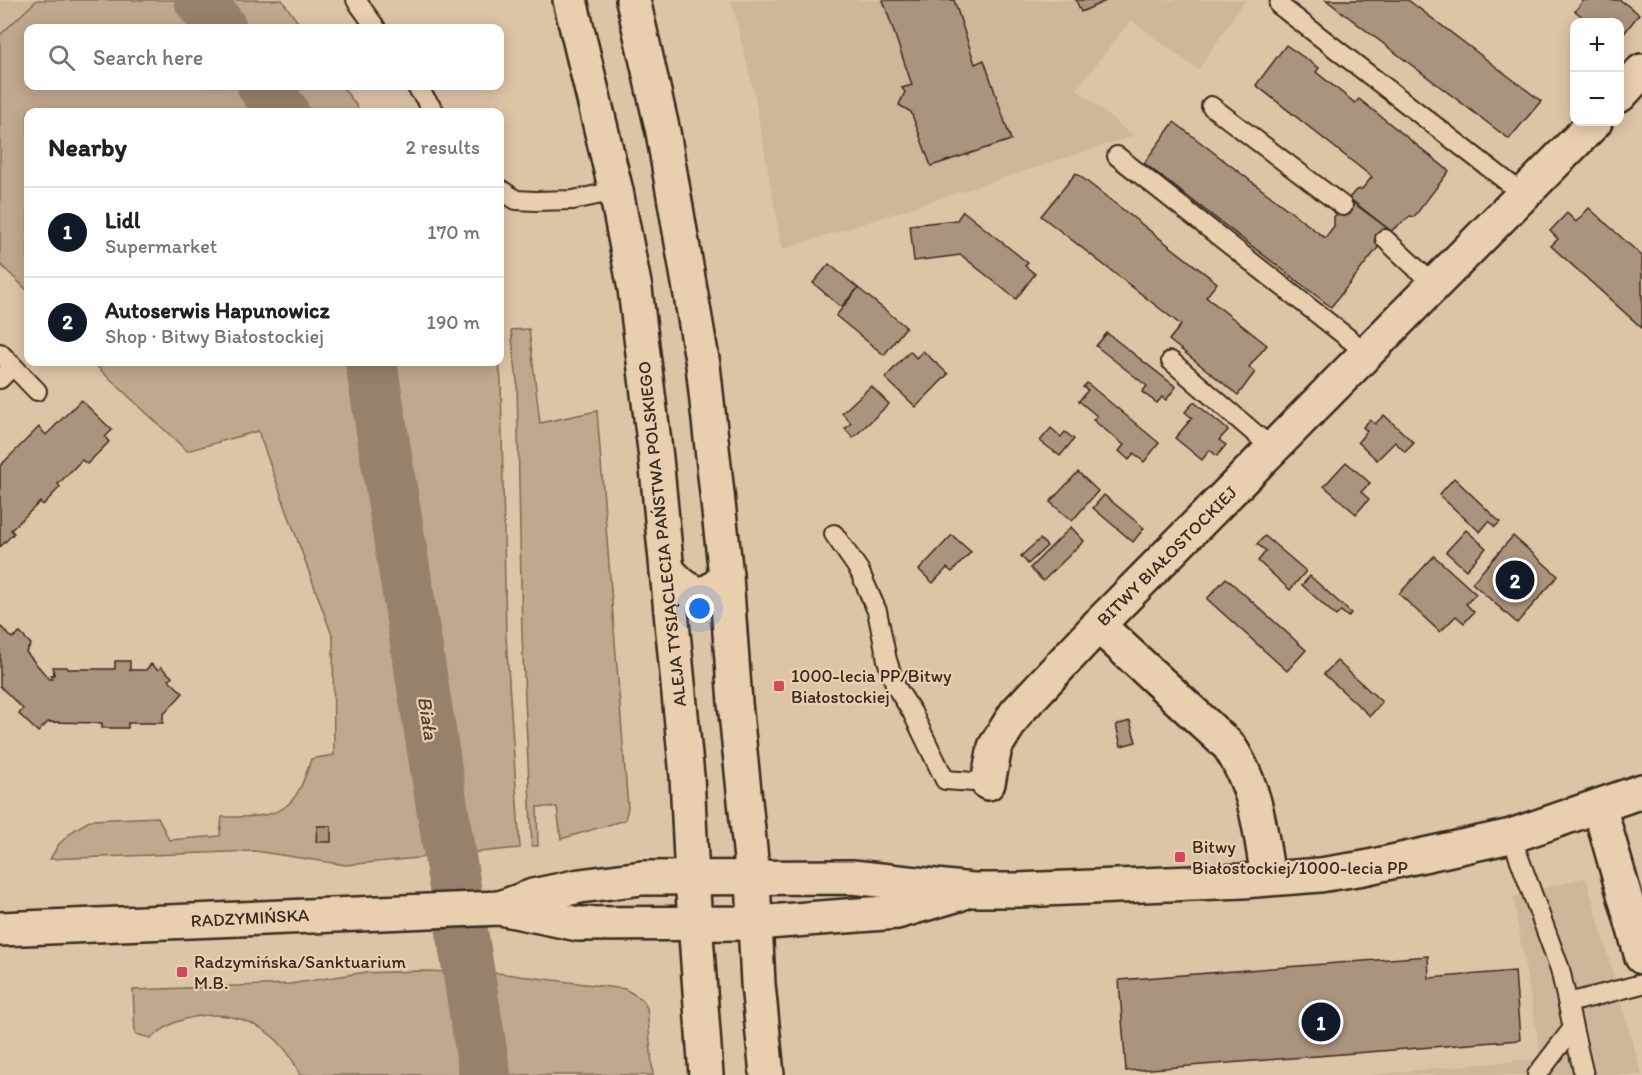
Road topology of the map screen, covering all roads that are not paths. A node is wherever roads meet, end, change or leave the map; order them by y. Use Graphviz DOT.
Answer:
graph roads {
  1 [pos="356,0"];
  2 [pos="570,0"];
  3 [pos="633,0"];
  4 [pos="1279,5"];
  5 [pos="373,24"];
  6 [pos="1642,71"];
  7 [pos="419,90"];
  8 [pos="1624,91"];
  9 [pos="1211,106"];
  10 [pos="432,108"];
  11 [pos="1591,126"];
  12 [pos="1117,156"];
  13 [pos="616,191"];
  14 [pos="504,192"];
  15 [pos="1523,194"];
  16 [pos="1343,206"];
  17 [pos="1384,239"];
  18 [pos="1434,285"];
  19 [pos="0,352"];
  20 [pos="1367,353"];
  21 [pos="1171,361"];
  22 [pos="13,366"];
  23 [pos="0,379"];
  24 [pos="37,391"];
  25 [pos="1273,449"];
  26 [pos="834,534"];
  27 [pos="667,570"];
  28 [pos="726,576"];
  29 [pos="1101,622"];
  30 [pos="988,783"];
  31 [pos="1642,791"];
  32 [pos="1599,806"];
  33 [pos="1511,836"];
  34 [pos="1268,878"];
  35 [pos="692,879"];
  36 [pos="753,879"];
  37 [pos="972,890"];
  38 [pos="495,908"];
  39 [pos="755,923"];
  40 [pos="694,924"];
  41 [pos="0,929"];
  42 [pos="1642,957"];
  43 [pos="1642,984"];
  44 [pos="1568,1003"];
  45 [pos="1573,1028"];
  46 [pos="706,1075"];
  47 [pos="767,1075"];
  48 [pos="1537,1075"];
  49 [pos="1584,1075"];
  1 -- 5 [label="lane"];
  2 -- 13 [label="street, ALEJA TYSIĄCLECIA PAŃSTWA POLSKIEGO"];
  3 -- 28 [label="street"];
  4 -- 15 [label="lane"];
  6 -- 8 [label="street"];
  7 -- 10 [label="lane"];
  9 -- 16 [label="lane"];
  11 -- 15 [label="street, BITWY BIAŁOSTOCKIEJ"];
  12 -- 20 [label="lane"];
  13 -- 14 [label="lane"];
  13 -- 27 [label="street, ALEJA TYSIĄCLECIA PAŃSTWA POLSKIEGO"];
  15 -- 18 [label="street, BITWY BIAŁOSTOCKIEJ"];
  17 -- 18 [label="lane"];
  18 -- 20 [label="street, BITWY BIAŁOSTOCKIEJ"];
  19 -- 22 [label="lane"];
  20 -- 25 [label="street, BITWY BIAŁOSTOCKIEJ"];
  21 -- 25 [label="lane"];
  22 -- 23 [label="lane"];
  22 -- 24 [label="lane"];
  25 -- 29 [label="street, BITWY BIAŁOSTOCKIEJ"];
  26 -- 30 [label="lane, BITWY BIAŁOSTOCKIEJ"];
  27 -- 28 [label="street"];
  27 -- 35 [label="street, ALEJA TYSIĄCLECIA PAŃSTWA POLSKIEGO"];
  28 -- 36 [label="street"];
  29 -- 30 [label="street, BITWY BIAŁOSTOCKIEJ"];
  29 -- 34 [label="street"];
  31 -- 32 [label="street"];
  32 -- 33 [label="street"];
  32 -- 42 [label="street"];
  33 -- 34 [label="street"];
  33 -- 44 [label="lane"];
  34 -- 37 [label="street"];
  35 -- 36 [label="street, RADZYMIŃSKA"];
  35 -- 38 [label="street, RADZYMIŃSKA"];
  35 -- 40 [label="street, ALEJA TYSIĄCLECIA PAŃSTWA POLSKIEGO"];
  36 -- 37 [label="street"];
  36 -- 39 [label="street"];
  37 -- 39 [label="street"];
  38 -- 40 [label="street, RADZYMIŃSKA"];
  38 -- 41 [label="street, RADZYMIŃSKA"];
  39 -- 40 [label="street, RADZYMIŃSKA"];
  39 -- 47 [label="street"];
  40 -- 46 [label="street, ALEJA TYSIĄCLECIA PAŃSTWA POLSKIEGO"];
  43 -- 44 [label="lane"];
  44 -- 45 [label="lane"];
  45 -- 48 [label="lane"];
  45 -- 49 [label="lane"];
}
